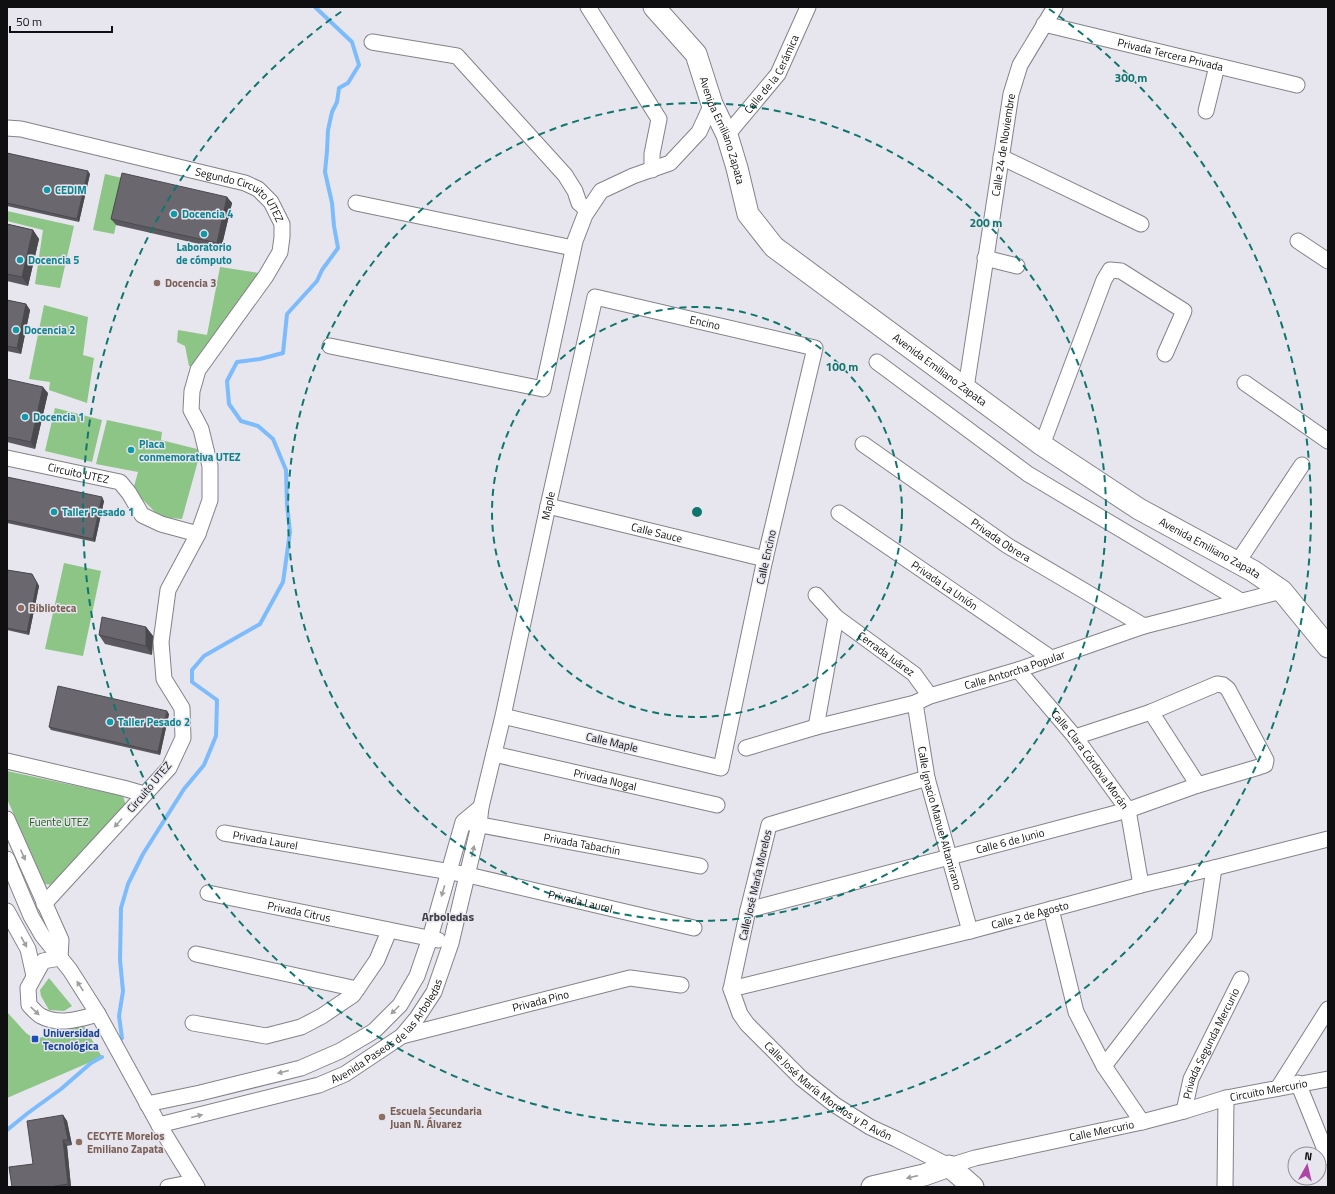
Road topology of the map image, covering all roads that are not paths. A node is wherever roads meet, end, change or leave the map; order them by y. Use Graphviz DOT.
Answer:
graph roads {
  1 [pos="588,7"];
  2 [pos="654,7"];
  3 [pos="808,7"];
  4 [pos="1055,7"];
  5 [pos="1044,24"];
  6 [pos="372,42"];
  7 [pos="1217,66"];
  8 [pos="1297,85"];
  9 [pos="712,104"];
  10 [pos="1206,111"];
  11 [pos="7,128"];
  12 [pos="727,135"];
  13 [pos="1001,157"];
  14 [pos="652,170"];
  15 [pos="356,202"];
  16 [pos="588,210"];
  17 [pos="1141,224"];
  18 [pos="1298,241"];
  19 [pos="573,248"];
  20 [pos="985,258"];
  21 [pos="1328,261"];
  22 [pos="1017,266"];
  23 [pos="595,297"];
  24 [pos="330,346"];
  25 [pos="815,348"];
  26 [pos="1164,354"];
  27 [pos="877,362"];
  28 [pos="1245,383"];
  29 [pos="966,388"];
  30 [pos="1328,441"];
  31 [pos="863,444"];
  32 [pos="1042,445"];
  33 [pos="7,458"];
  34 [pos="1302,465"];
  35 [pos="548,506"];
  36 [pos="839,513"];
  37 [pos="198,534"];
  38 [pos="765,559"];
  39 [pos="1237,562"];
  40 [pos="1282,591"];
  41 [pos="816,595"];
  42 [pos="1241,601"];
  43 [pos="836,618"];
  44 [pos="1144,626"];
  45 [pos="1328,647"];
  46 [pos="1051,658"];
  47 [pos="1018,670"];
  48 [pos="930,696"];
  49 [pos="915,703"];
  50 [pos="1151,712"];
  51 [pos="503,716"];
  52 [pos="816,727"];
  53 [pos="1075,737"];
  54 [pos="746,748"];
  55 [pos="494,754"];
  56 [pos="7,761"];
  57 [pos="721,768"];
  58 [pos="927,778"];
  59 [pos="1198,785"];
  60 [pos="144,794"];
  61 [pos="717,804"];
  62 [pos="481,807"];
  63 [pos="1128,810"];
  64 [pos="7,819"];
  65 [pos="463,822"];
  66 [pos="480,825"];
  67 [pos="224,833"];
  68 [pos="1328,839"];
  69 [pos="949,857"];
  70 [pos="7,859"];
  71 [pos="700,866"];
  72 [pos="1214,868"];
  73 [pos="448,871"];
  74 [pos="468,874"];
  75 [pos="1141,885"];
  76 [pos="208,893"];
  77 [pos="44,904"];
  78 [pos="1051,909"];
  79 [pos="748,910"];
  80 [pos="7,911"];
  81 [pos="694,928"];
  82 [pos="389,930"];
  83 [pos="970,931"];
  84 [pos="430,938"];
  85 [pos="451,944"];
  86 [pos="196,954"];
  87 [pos="60,958"];
  88 [pos="34,976"];
  89 [pos="1241,979"];
  90 [pos="681,985"];
  91 [pos="357,989"];
  92 [pos="731,989"];
  93 [pos="1328,1009"];
  94 [pos="98,1014"];
  95 [pos="193,1022"];
  96 [pos="402,1036"];
  97 [pos="1104,1066"];
  98 [pos="1328,1079"];
  99 [pos="1298,1083"];
  100 [pos="1278,1088"];
  101 [pos="1226,1098"];
  102 [pos="147,1104"];
  103 [pos="1184,1111"];
  104 [pos="1142,1122"];
  105 [pos="159,1126"];
  106 [pos="1328,1157"];
  107 [pos="959,1179"];
  108 [pos="195,1185"];
  109 [pos="168,1187"];
  110 [pos="872,1187"];
  111 [pos="1225,1187"];
  1 -- 14 [label="street"];
  2 -- 9 [label="main road, Avenida Emiliano Zapata"];
  3 -- 12 [label="street, Calle de la Cerámica"];
  4 -- 5 [label="street, Calle 24 de Noviembre"];
  5 -- 7 [label="street, Privada Tercera Privada"];
  5 -- 13 [label="street, Calle 24 de Noviembre"];
  6 -- 16 [label="street"];
  7 -- 8 [label="street, Privada Tercera Privada"];
  7 -- 10 [label="street"];
  9 -- 12 [label="main road, Avenida Emiliano Zapata"];
  9 -- 14 [label="street"];
  11 -- 37 [label="street, Segundo Circuito UTEZ"];
  12 -- 29 [label="main road, Avenida Emiliano Zapata"];
  13 -- 17 [label="street"];
  13 -- 20 [label="street, Calle 24 de Noviembre"];
  14 -- 16 [label="street"];
  15 -- 19 [label="street"];
  16 -- 19 [label="street"];
  18 -- 21 [label="street"];
  19 -- 24 [label="street"];
  20 -- 22 [label="street"];
  20 -- 29 [label="street, Calle 24 de Noviembre"];
  23 -- 25 [label="street, Encino"];
  23 -- 35 [label="street, Maple"];
  25 -- 38 [label="street, Calle Encino"];
  26 -- 32 [label="street"];
  27 -- 42 [label="street"];
  28 -- 30 [label="street"];
  29 -- 32 [label="main road, Avenida Emiliano Zapata"];
  31 -- 44 [label="street, Privada Obrera"];
  32 -- 39 [label="main road, Avenida Emiliano Zapata"];
  33 -- 37 [label="street, Circuito UTEZ"];
  34 -- 39 [label="street"];
  35 -- 38 [label="street, Calle Sauce"];
  35 -- 51 [label="street, Maple"];
  36 -- 46 [label="street, Privada La Unión"];
  37 -- 60 [label="street, Circuito UTEZ"];
  38 -- 57 [label="street, Calle Encino"];
  39 -- 40 [label="main road, Avenida Emiliano Zapata"];
  40 -- 42 [label="street, Calle Antorcha Popular"];
  40 -- 45 [label="main road, Avenida Emiliano Zapata"];
  41 -- 43 [label="street, Cerrada Juárez"];
  42 -- 44 [label="street, Calle Antorcha Popular"];
  43 -- 48 [label="street, Cerrada Juárez"];
  43 -- 52 [label="street"];
  44 -- 46 [label="street, Calle Antorcha Popular"];
  46 -- 47 [label="street, Calle Antorcha Popular"];
  47 -- 48 [label="street, Calle Antorcha Popular"];
  47 -- 53 [label="street, Calle Clara Córdova Morán"];
  48 -- 49 [label="street, Calle Antorcha Popular"];
  49 -- 52 [label="street, Calle Antorcha Popular"];
  49 -- 58 [label="street, Calle Ignacio Manuel Altamirano"];
  50 -- 53 [label="street"];
  50 -- 59 [label="street"];
  50 -- 59 [label="street, Calle 6 de Junio"];
  51 -- 55 [label="street, Avenida Paseos de las Arboledas"];
  51 -- 57 [label="street, Calle Maple"];
  52 -- 54 [label="street, Calle Antorcha Popular"];
  53 -- 63 [label="street, Calle Clara Córdova Morán"];
  55 -- 61 [label="street, Privada Nogal"];
  55 -- 62 [label="street, Avenida Paseos de las Arboledas"];
  56 -- 60 [label="street"];
  58 -- 69 [label="street, Calle Ignacio Manuel Altamirano"];
  58 -- 79 [label="street, Calle José María Morelos"];
  59 -- 63 [label="street, Calle 6 de Junio"];
  60 -- 77 [label="street, Circuito UTEZ, one-way"];
  62 -- 65 [label="street"];
  62 -- 66 [label="street, Avenida Paseos de las Arboledas"];
  63 -- 69 [label="street, Calle 6 de Junio"];
  63 -- 75 [label="street, Calle Clara Córdova Morán"];
  64 -- 77 [label="street, one-way"];
  65 -- 66 [label="street, Privada Tabachin"];
  65 -- 73 [label="street, Avenida Paseos de las Arboledas"];
  66 -- 71 [label="street, Privada Tabachin"];
  74 -- 66 [label="street, Avenida Paseos de las Arboledas, one-way"];
  67 -- 73 [label="street, Privada Laurel"];
  68 -- 72 [label="street, Calle 2 de Agosto"];
  69 -- 79 [label="street, Calle 6 de Junio"];
  69 -- 83 [label="street, Calle Ignacio Manuel Altamirano"];
  70 -- 87 [label="street"];
  72 -- 75 [label="street, Calle 2 de Agosto"];
  72 -- 97 [label="street"];
  73 -- 74 [label="street, Privada Laurel"];
  73 -- 84 [label="street, Avenida Paseos de las Arboledas, one-way"];
  74 -- 81 [label="street, Privada Laurel"];
  74 -- 85 [label="street, Avenida Paseos de las Arboledas"];
  75 -- 78 [label="street, Calle 2 de Agosto"];
  76 -- 82 [label="street, Privada Citrus"];
  77 -- 87 [label="street"];
  78 -- 83 [label="street, Calle 2 de Agosto"];
  78 -- 97 [label="street"];
  79 -- 92 [label="street, Calle José María Morelos"];
  80 -- 88 [label="street, one-way"];
  82 -- 84 [label="street, Privada Citrus"];
  82 -- 91 [label="street"];
  83 -- 92 [label="street, Calle 2 de Agosto"];
  84 -- 85 [label="street, Privada Citrus"];
  84 -- 102 [label="street, Avenida Paseos de las Arboledas, one-way"];
  85 -- 96 [label="street, Avenida Paseos de las Arboledas"];
  86 -- 91 [label="street"];
  87 -- 88 [label="street"];
  94 -- 87 [label="street, one-way"];
  88 -- 94 [label="street, one-way"];
  89 -- 103 [label="street, Privada Segunda Mercurio"];
  90 -- 96 [label="street, Privada Pino"];
  91 -- 95 [label="street"];
  92 -- 107 [label="street, Calle José María Morelos y P. Avón"];
  93 -- 100 [label="street"];
  94 -- 102 [label="street"];
  105 -- 96 [label="street, Avenida Paseos de las Arboledas, one-way"];
  97 -- 104 [label="street"];
  98 -- 99 [label="street, Circuito Mercurio"];
  99 -- 100 [label="street, Circuito Mercurio"];
  99 -- 106 [label="street"];
  100 -- 101 [label="street, Circuito Mercurio"];
  101 -- 103 [label="street, Calle Mercurio"];
  101 -- 111 [label="street, Circuito Mercurio"];
  102 -- 105 [label="street"];
  103 -- 104 [label="street, Calle Mercurio"];
  104 -- 107 [label="street, Calle Mercurio"];
  105 -- 108 [label="street"];
  107 -- 110 [label="main road, one-way"];
  108 -- 109 [label="street"];
}
